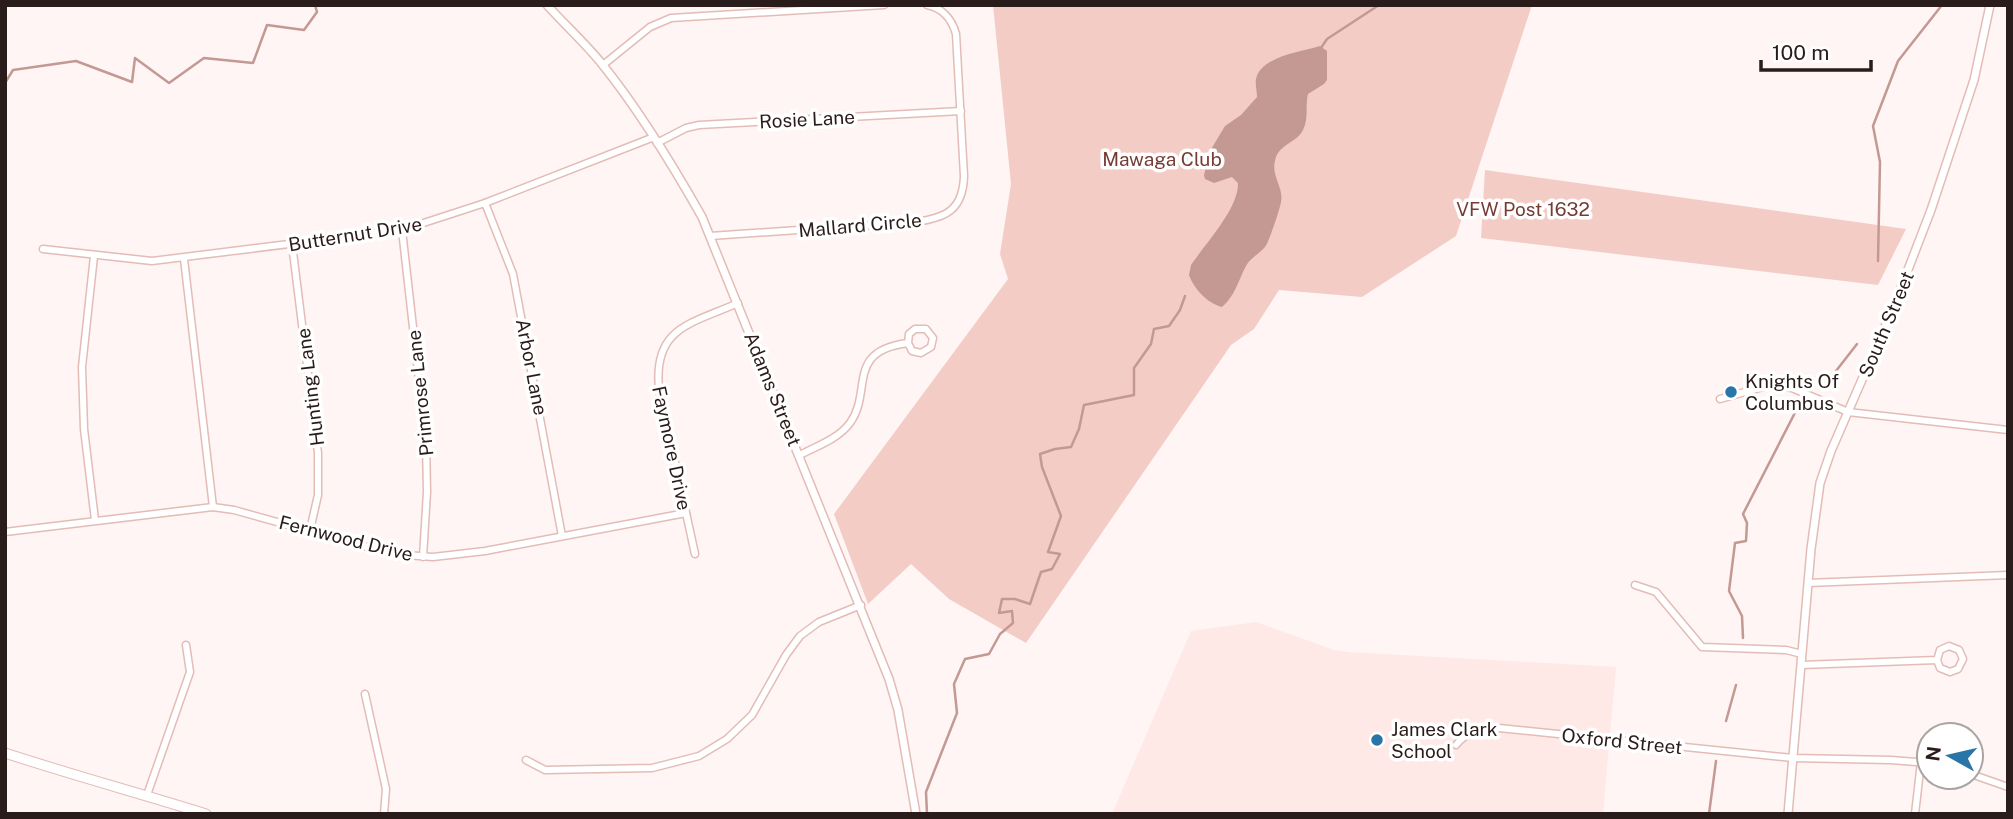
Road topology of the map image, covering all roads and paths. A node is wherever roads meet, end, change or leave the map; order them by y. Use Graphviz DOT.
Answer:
graph roads {
  1 [pos="547,5"];
  2 [pos="884,5"];
  3 [pos="927,5"];
  4 [pos="1990,5"];
  5 [pos="603,65"];
  6 [pos="961,111"];
  7 [pos="656,140"];
  8 [pos="485,202"];
  9 [pos="402,230"];
  10 [pos="710,236"];
  11 [pos="292,244"];
  12 [pos="43,249"];
  13 [pos="94,256"];
  14 [pos="184,259"];
  15 [pos="738,303"];
  16 [pos="908,342"];
  17 [pos="1720,399"];
  18 [pos="1848,412"];
  19 [pos="2008,430"];
  20 [pos="800,455"];
  21 [pos="213,507"];
  22 [pos="686,513"];
  23 [pos="95,520"];
  24 [pos="310,530"];
  25 [pos="5,532"];
  26 [pos="562,536"];
  27 [pos="695,554"];
  28 [pos="423,557"];
  29 [pos="2008,575"];
  30 [pos="1808,583"];
  31 [pos="1635,585"];
  32 [pos="861,605"];
  33 [pos="186,645"];
  34 [pos="1802,654"];
  35 [pos="1937,660"];
  36 [pos="1801,665"];
  37 [pos="365,694"];
  38 [pos="1456,745"];
  39 [pos="5,753"];
  40 [pos="1793,758"];
  41 [pos="526,760"];
  42 [pos="1915,762"];
  43 [pos="1985,779"];
  44 [pos="2008,787"];
  45 [pos="1918,791"];
  46 [pos="147,795"];
  47 [pos="206,814"];
  48 [pos="384,814"];
  49 [pos="916,814"];
  50 [pos="1788,814"];
  51 [pos="1915,814"];
  1 -- 5 [label="street, Adams Street"];
  2 -- 5 [label="street"];
  3 -- 6 [label="street, Mallard Circle"];
  4 -- 18 [label="street, South Street"];
  5 -- 7 [label="street, Adams Street"];
  6 -- 7 [label="street, Rosie Lane"];
  6 -- 10 [label="street, Mallard Circle"];
  7 -- 8 [label="street, Butternut Drive"];
  7 -- 10 [label="street, Adams Street"];
  8 -- 9 [label="street, Butternut Drive"];
  8 -- 26 [label="street, Arbor Lane"];
  9 -- 11 [label="street, Butternut Drive"];
  9 -- 28 [label="street, Primrose Lane"];
  10 -- 15 [label="street, Adams Street"];
  11 -- 14 [label="street, Butternut Drive"];
  11 -- 24 [label="street, Hunting Lane"];
  12 -- 13 [label="street, Butternut Drive"];
  13 -- 14 [label="street, Butternut Drive"];
  13 -- 23 [label="street"];
  14 -- 21 [label="street"];
  15 -- 20 [label="street, Adams Street"];
  15 -- 22 [label="street, Faymore Drive"];
  16 -- 16 [label="street"];
  16 -- 20 [label="street"];
  17 -- 18 [label="street"];
  18 -- 19 [label="street"];
  18 -- 30 [label="street, South Street"];
  20 -- 32 [label="street, Adams Street"];
  21 -- 23 [label="street, Fernwood Drive"];
  21 -- 24 [label="street, Fernwood Drive"];
  22 -- 26 [label="street, Fernwood Drive"];
  22 -- 27 [label="street, Faymore Drive"];
  23 -- 25 [label="street, Fernwood Drive"];
  24 -- 28 [label="street, Fernwood Drive"];
  26 -- 28 [label="street, Fernwood Drive"];
  29 -- 30 [label="street"];
  30 -- 34 [label="street, South Street"];
  31 -- 34 [label="street"];
  32 -- 41 [label="street"];
  32 -- 49 [label="street, Adams Street"];
  33 -- 46 [label="street"];
  34 -- 36 [label="street, South Street"];
  35 -- 35 [label="street"];
  35 -- 36 [label="street"];
  36 -- 40 [label="street, South Street"];
  37 -- 48 [label="street"];
  38 -- 40 [label="street, Oxford Street"];
  39 -- 46 [label="main road"];
  40 -- 42 [label="street, Oxford Street"];
  40 -- 50 [label="street, South Street"];
  43 -- 44 [label="street"];
  45 -- 51 [label="street"];
  46 -- 47 [label="main road"];
}
